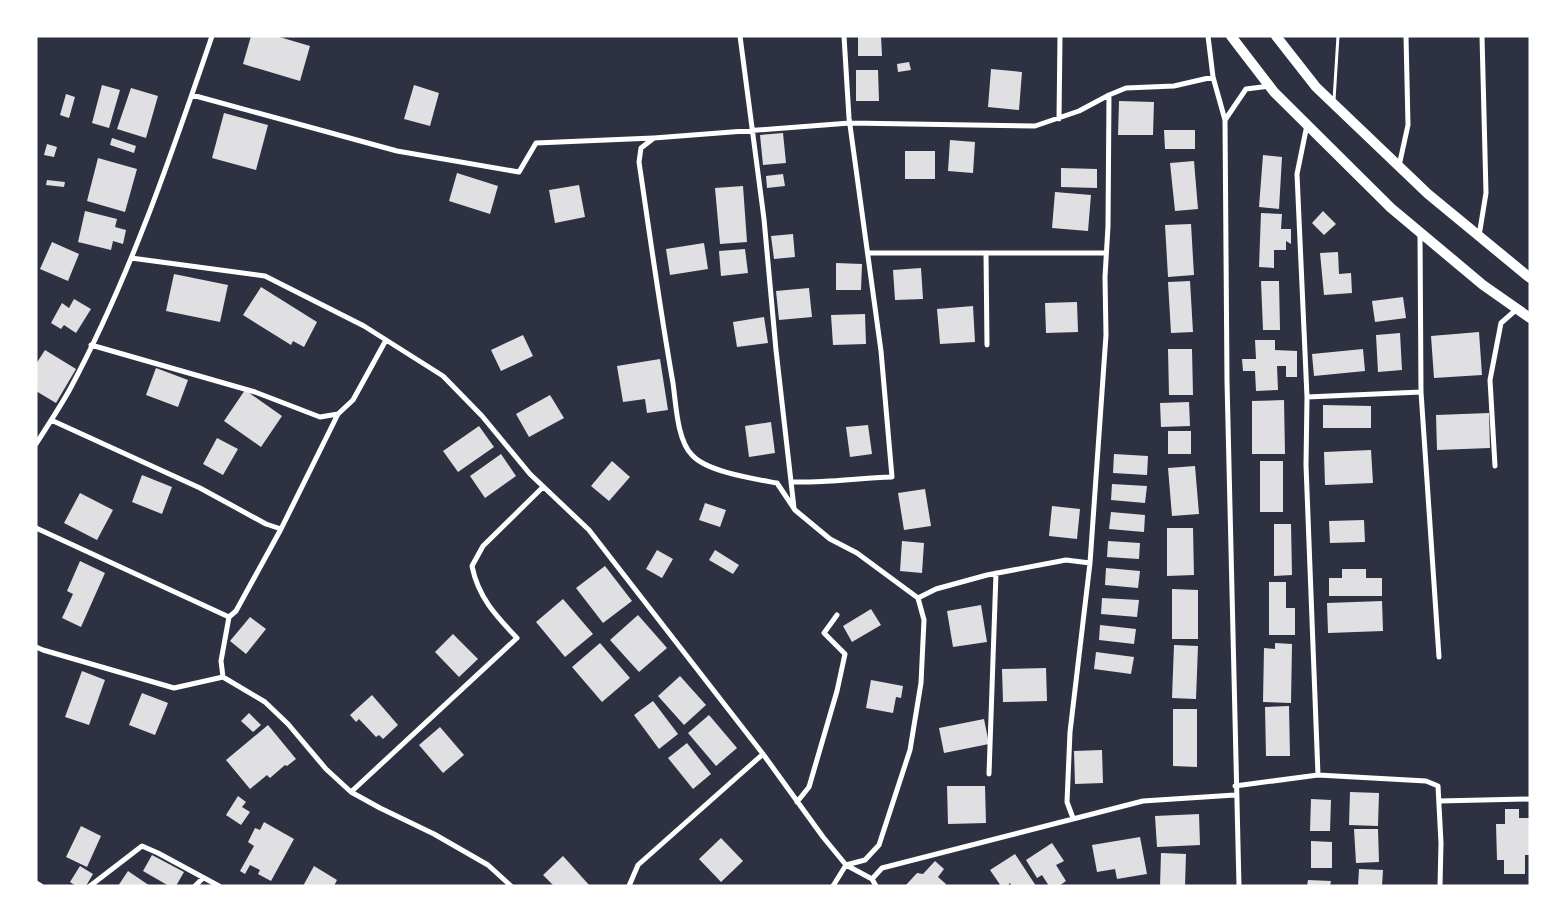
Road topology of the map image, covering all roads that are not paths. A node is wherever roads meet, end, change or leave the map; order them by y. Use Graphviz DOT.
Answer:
graph roads {
  1 [pos="212,36"];
  2 [pos="740,36"];
  3 [pos="844,36"];
  4 [pos="1060,36"];
  5 [pos="1208,36"];
  6 [pos="1231,36"];
  7 [pos="1276,36"];
  8 [pos="1338,36"];
  9 [pos="1406,36"];
  10 [pos="1482,36"];
  11 [pos="1213,77"];
  12 [pos="1270,86"];
  13 [pos="192,95"];
  14 [pos="1109,95"];
  15 [pos="1334,104"];
  16 [pos="1059,119"];
  17 [pos="1225,120"];
  18 [pos="850,123"];
  19 [pos="1307,124"];
  20 [pos="752,130"];
  21 [pos="654,138"];
  22 [pos="1399,166"];
  23 [pos="1420,232"];
  24 [pos="1479,236"];
  25 [pos="868,253"];
  26 [pos="986,253"];
  27 [pos="1106,254"];
  28 [pos="131,258"];
  29 [pos="1530,278"];
  30 [pos="1518,310"];
  31 [pos="1530,318"];
  32 [pos="386,340"];
  33 [pos="92,345"];
  34 [pos="987,345"];
  35 [pos="1421,392"];
  36 [pos="1307,397"];
  37 [pos="338,414"];
  38 [pos="51,420"];
  39 [pos="36,444"];
  40 [pos="1494,466"];
  41 [pos="792,482"];
  42 [pos="543,487"];
  43 [pos="795,510"];
  44 [pos="36,528"];
  45 [pos="281,529"];
  46 [pos="1090,563"];
  47 [pos="996,573"];
  48 [pos="918,598"];
  49 [pos="837,615"];
  50 [pos="229,617"];
  51 [pos="36,647"];
  52 [pos="1440,657"];
  53 [pos="224,677"];
  54 [pos="763,754"];
  55 [pos="989,774"];
  56 [pos="1318,775"];
  57 [pos="1236,786"];
  58 [pos="351,792"];
  59 [pos="1236,795"];
  60 [pos="1530,799"];
  61 [pos="1439,801"];
  62 [pos="798,802"];
  63 [pos="1073,818"];
  64 [pos="846,865"];
  65 [pos="203,878"];
  66 [pos="872,879"];
  67 [pos="36,883"];
  68 [pos="41,886"];
  69 [pos="90,886"];
  70 [pos="195,886"];
  71 [pos="219,886"];
  72 [pos="511,886"];
  73 [pos="628,886"];
  74 [pos="833,886"];
  75 [pos="876,886"];
  76 [pos="1239,886"];
  77 [pos="1440,886"];
  1 -- 13 [label="street"];
  2 -- 20 [label="street"];
  3 -- 18 [label="street"];
  4 -- 16 [label="street"];
  5 -- 11 [label="street"];
  6 -- 12 [label="highway"];
  7 -- 15 [label="highway"];
  8 -- 15 [label="lane"];
  9 -- 22 [label="street"];
  10 -- 24 [label="street"];
  11 -- 14 [label="street"];
  11 -- 17 [label="street"];
  12 -- 17 [label="street"];
  12 -- 19 [label="highway"];
  13 -- 21 [label="street"];
  13 -- 28 [label="street"];
  14 -- 16 [label="street"];
  14 -- 27 [label="street"];
  15 -- 22 [label="highway"];
  16 -- 18 [label="street"];
  17 -- 57 [label="street"];
  18 -- 20 [label="street"];
  18 -- 25 [label="street"];
  19 -- 23 [label="highway"];
  19 -- 36 [label="street"];
  20 -- 21 [label="street"];
  20 -- 41 [label="street"];
  21 -- 43 [label="street"];
  22 -- 24 [label="highway"];
  23 -- 30 [label="highway"];
  23 -- 35 [label="street"];
  24 -- 29 [label="highway"];
  25 -- 26 [label="street"];
  25 -- 41 [label="street"];
  26 -- 27 [label="street"];
  26 -- 34 [label="street"];
  27 -- 46 [label="street"];
  28 -- 32 [label="street"];
  28 -- 33 [label="street"];
  30 -- 31 [label="highway"];
  30 -- 40 [label="street"];
  32 -- 37 [label="street"];
  32 -- 42 [label="street"];
  33 -- 37 [label="street"];
  33 -- 38 [label="street"];
  35 -- 36 [label="street"];
  35 -- 52 [label="street"];
  36 -- 56 [label="street"];
  37 -- 45 [label="street"];
  38 -- 39 [label="street"];
  38 -- 45 [label="street"];
  41 -- 43 [label="street"];
  42 -- 54 [label="street"];
  42 -- 58 [label="street"];
  43 -- 48 [label="street"];
  44 -- 50 [label="street"];
  45 -- 50 [label="street"];
  46 -- 47 [label="street"];
  46 -- 63 [label="street"];
  47 -- 48 [label="street"];
  47 -- 55 [label="street"];
  48 -- 64 [label="street"];
  49 -- 62 [label="street"];
  50 -- 53 [label="street"];
  51 -- 53 [label="street"];
  53 -- 58 [label="street"];
  54 -- 62 [label="street"];
  54 -- 73 [label="street"];
  56 -- 57 [label="street"];
  56 -- 61 [label="street"];
  57 -- 59 [label="street"];
  58 -- 72 [label="street"];
  59 -- 63 [label="street"];
  59 -- 76 [label="street"];
  60 -- 61 [label="street"];
  61 -- 77 [label="street"];
  62 -- 64 [label="street"];
  63 -- 66 [label="street"];
  64 -- 66 [label="street"];
  64 -- 74 [label="street"];
  65 -- 69 [label="street"];
  65 -- 70 [label="street"];
  65 -- 71 [label="street"];
  66 -- 75 [label="street"];
  67 -- 68 [label="street"];
}
